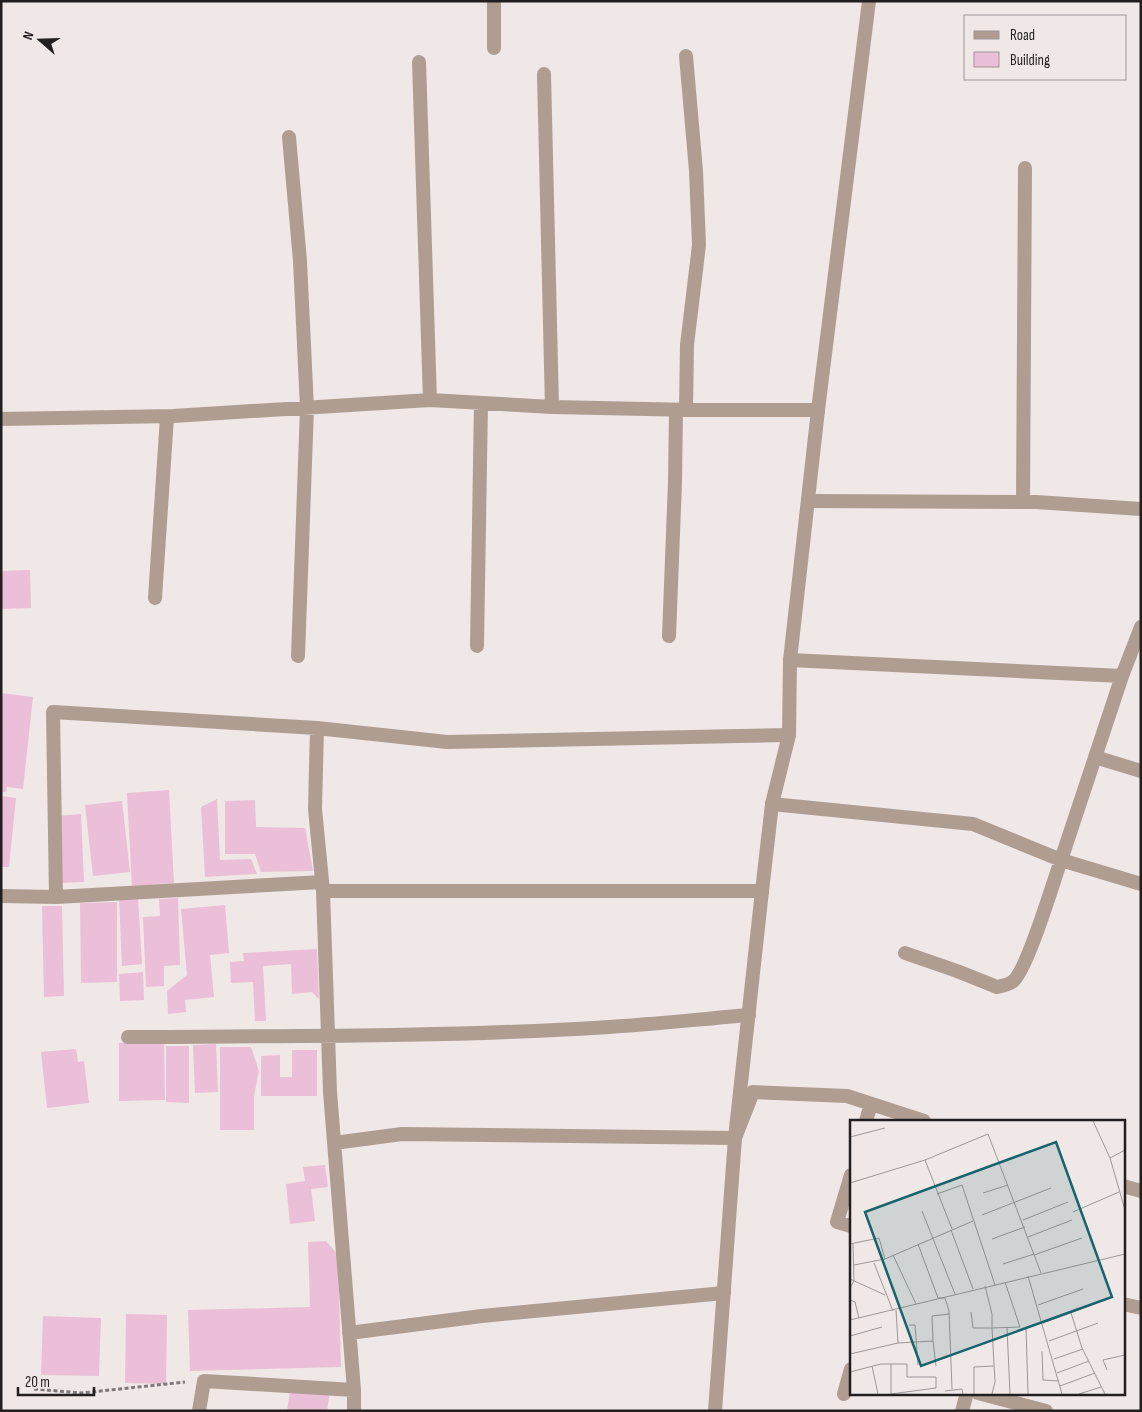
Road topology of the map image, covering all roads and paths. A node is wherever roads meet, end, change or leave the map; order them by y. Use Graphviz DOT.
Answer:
graph roads {
  1 [pos="494,1"];
  2 [pos="869,1"];
  3 [pos="494,48"];
  4 [pos="686,56"];
  5 [pos="419,62"];
  6 [pos="544,74"];
  7 [pos="289,137"];
  8 [pos="1025,168"];
  9 [pos="430,400"];
  10 [pos="481,403"];
  11 [pos="552,407"];
  12 [pos="308,408"];
  13 [pos="681,410"];
  14 [pos="818,410"];
  15 [pos="167,416"];
  16 [pos="1,419"];
  17 [pos="808,501"];
  18 [pos="1023,502"];
  19 [pos="1141,509"];
  20 [pos="155,598"];
  21 [pos="1140,633"];
  22 [pos="669,636"];
  23 [pos="477,646"];
  24 [pos="298,656"];
  25 [pos="790,660"];
  26 [pos="1122,676"];
  27 [pos="317,728"];
  28 [pos="789,735"];
  29 [pos="1095,757"];
  30 [pos="1141,770"];
  31 [pos="772,804"];
  32 [pos="1061,860"];
  33 [pos="1141,884"];
  34 [pos="322,886"];
  35 [pos="762,891"];
  36 [pos="1,896"];
  37 [pos="56,896"];
  38 [pos="905,953"];
  39 [pos="749,1015"];
  40 [pos="128,1037"];
  41 [pos="328,1037"];
  42 [pos="871,1104"];
  43 [pos="866,1120"];
  44 [pos="921,1120"];
  45 [pos="735,1138"];
  46 [pos="334,1143"];
  47 [pos="850,1178"];
  48 [pos="1124,1186"];
  49 [pos="1141,1191"];
  50 [pos="850,1226"];
  51 [pos="724,1293"];
  52 [pos="1124,1304"];
  53 [pos="1141,1308"];
  54 [pos="349,1333"];
  55 [pos="850,1373"];
  56 [pos="204,1381"];
  57 [pos="34,1388"];
  58 [pos="354,1390"];
  59 [pos="844,1394"];
  60 [pos="967,1394"];
  61 [pos="982,1394"];
  62 [pos="199,1411"];
  63 [pos="354,1411"];
  64 [pos="715,1411"];
  65 [pos="962,1411"];
  66 [pos="1046,1411"];
  1 -- 3 [label="street"];
  2 -- 14 [label="street"];
  4 -- 13 [label="street"];
  5 -- 9 [label="street"];
  6 -- 11 [label="street"];
  7 -- 12 [label="street"];
  8 -- 18 [label="street"];
  9 -- 10 [label="street"];
  9 -- 12 [label="street"];
  10 -- 11 [label="street"];
  10 -- 23 [label="street"];
  11 -- 13 [label="street"];
  12 -- 15 [label="street"];
  12 -- 24 [label="street"];
  13 -- 14 [label="street"];
  13 -- 22 [label="street"];
  14 -- 17 [label="street"];
  15 -- 16 [label="street"];
  15 -- 20 [label="street"];
  17 -- 18 [label="street"];
  17 -- 25 [label="street"];
  18 -- 19 [label="street"];
  21 -- 26 [label="street"];
  25 -- 26 [label="street"];
  25 -- 28 [label="street"];
  26 -- 29 [label="street"];
  27 -- 28 [label="street"];
  27 -- 34 [label="street"];
  27 -- 37 [label="street"];
  28 -- 31 [label="street"];
  29 -- 30 [label="street"];
  29 -- 32 [label="street"];
  31 -- 32 [label="street"];
  31 -- 35 [label="street"];
  32 -- 33 [label="street"];
  32 -- 38 [label="street"];
  34 -- 35 [label="street"];
  34 -- 37 [label="street"];
  34 -- 41 [label="street"];
  35 -- 39 [label="street"];
  36 -- 37 [label="street"];
  39 -- 41 [label="street"];
  39 -- 45 [label="street"];
  40 -- 41 [label="street"];
  41 -- 46 [label="street"];
  42 -- 43 [label="street"];
  42 -- 44 [label="street"];
  42 -- 45 [label="street"];
  45 -- 46 [label="street"];
  45 -- 51 [label="street"];
  46 -- 54 [label="street"];
  47 -- 50 [label="street"];
  48 -- 49 [label="street"];
  51 -- 54 [label="street"];
  51 -- 64 [label="street"];
  52 -- 53 [label="street"];
  54 -- 58 [label="street"];
  55 -- 59 [label="street"];
  56 -- 57 [label="path"];
  56 -- 58 [label="street"];
  56 -- 62 [label="street"];
  58 -- 63 [label="street"];
  60 -- 65 [label="street"];
  61 -- 66 [label="street"];
}
